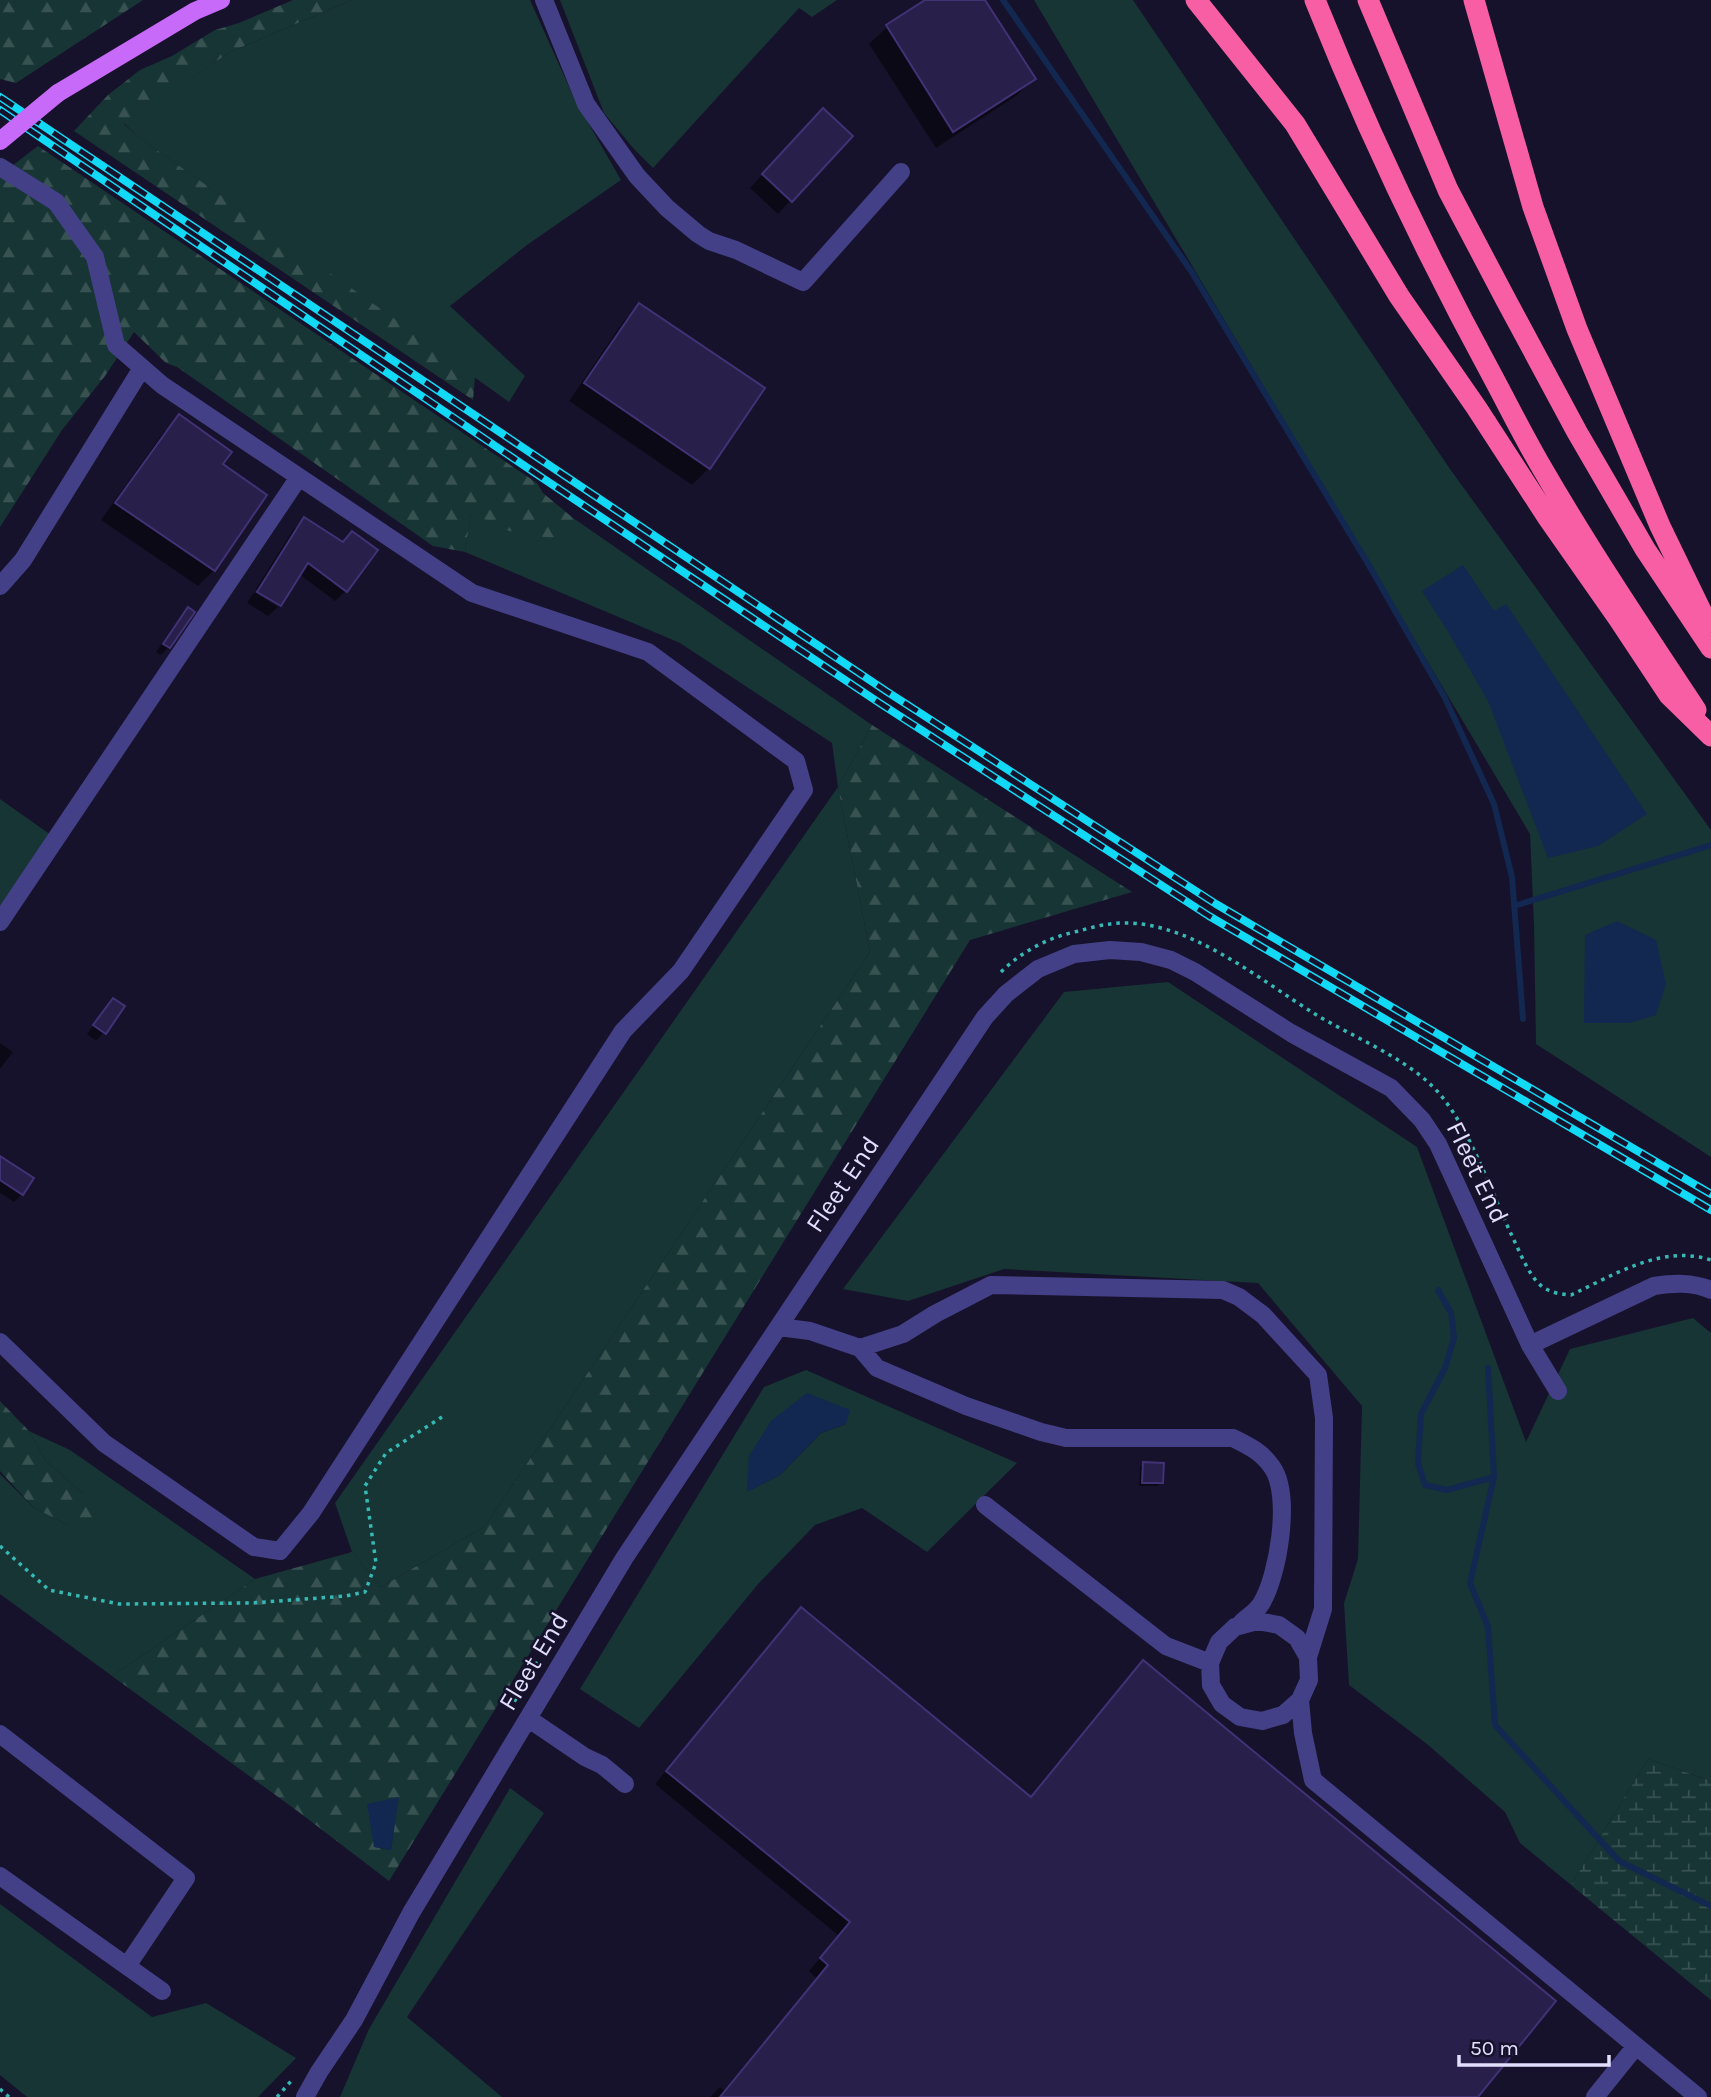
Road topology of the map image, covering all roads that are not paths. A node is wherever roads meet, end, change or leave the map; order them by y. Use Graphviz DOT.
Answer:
graph roads {
  1 [pos="221,0"];
  2 [pos="544,0"];
  3 [pos="1196,0"];
  4 [pos="1315,0"];
  5 [pos="1368,0"];
  6 [pos="1474,0"];
  7 [pos="0,141"];
  8 [pos="0,167"];
  9 [pos="901,172"];
  10 [pos="142,368"];
  11 [pos="299,477"];
  12 [pos="0,586"];
  13 [pos="1711,630"];
  14 [pos="1711,648"];
  15 [pos="1711,734"];
  16 [pos="0,922"];
  17 [pos="1711,1290"];
  18 [pos="779,1327"];
  19 [pos="0,1342"];
  20 [pos="1530,1345"];
  21 [pos="860,1348"];
  22 [pos="1558,1391"];
  23 [pos="985,1505"];
  24 [pos="1235,1627"];
  25 [pos="1307,1657"];
  26 [pos="1210,1662"];
  27 [pos="1300,1700"];
  28 [pos="529,1719"];
  29 [pos="0,1734"];
  30 [pos="625,1784"];
  31 [pos="0,1876"];
  32 [pos="127,1966"];
  33 [pos="162,1991"];
  34 [pos="1636,2046"];
  35 [pos="319,2072"];
  36 [pos="294,2088"];
  37 [pos="305,2097"];
  38 [pos="1595,2097"];
  39 [pos="1698,2097"];
  1 -- 7 [label="main road, bridge"];
  2 -- 9 [label="street"];
  3 -- 15 [label="highway"];
  4 -- 15 [label="highway"];
  5 -- 14 [label="highway"];
  6 -- 13 [label="highway"];
  8 -- 10 [label="street"];
  10 -- 11 [label="street"];
  10 -- 12 [label="street"];
  11 -- 16 [label="street"];
  11 -- 19 [label="street"];
  17 -- 20 [label="street"];
  18 -- 20 [label="street, Fleet End"];
  18 -- 21 [label="street"];
  18 -- 28 [label="street, Fleet End"];
  20 -- 22 [label="street, Fleet End"];
  21 -- 24 [label="street"];
  21 -- 25 [label="street"];
  23 -- 26 [label="street"];
  24 -- 25 [label="street"];
  24 -- 26 [label="street"];
  25 -- 27 [label="street"];
  26 -- 27 [label="street"];
  27 -- 34 [label="street"];
  28 -- 30 [label="street"];
  28 -- 35 [label="street, Fleet End"];
  29 -- 32 [label="street"];
  31 -- 32 [label="street"];
  32 -- 33 [label="street"];
  34 -- 38 [label="street"];
  34 -- 39 [label="street"];
  35 -- 36 [label="street, Fleet End"];
  35 -- 37 [label="street, Fleet End"];
}
